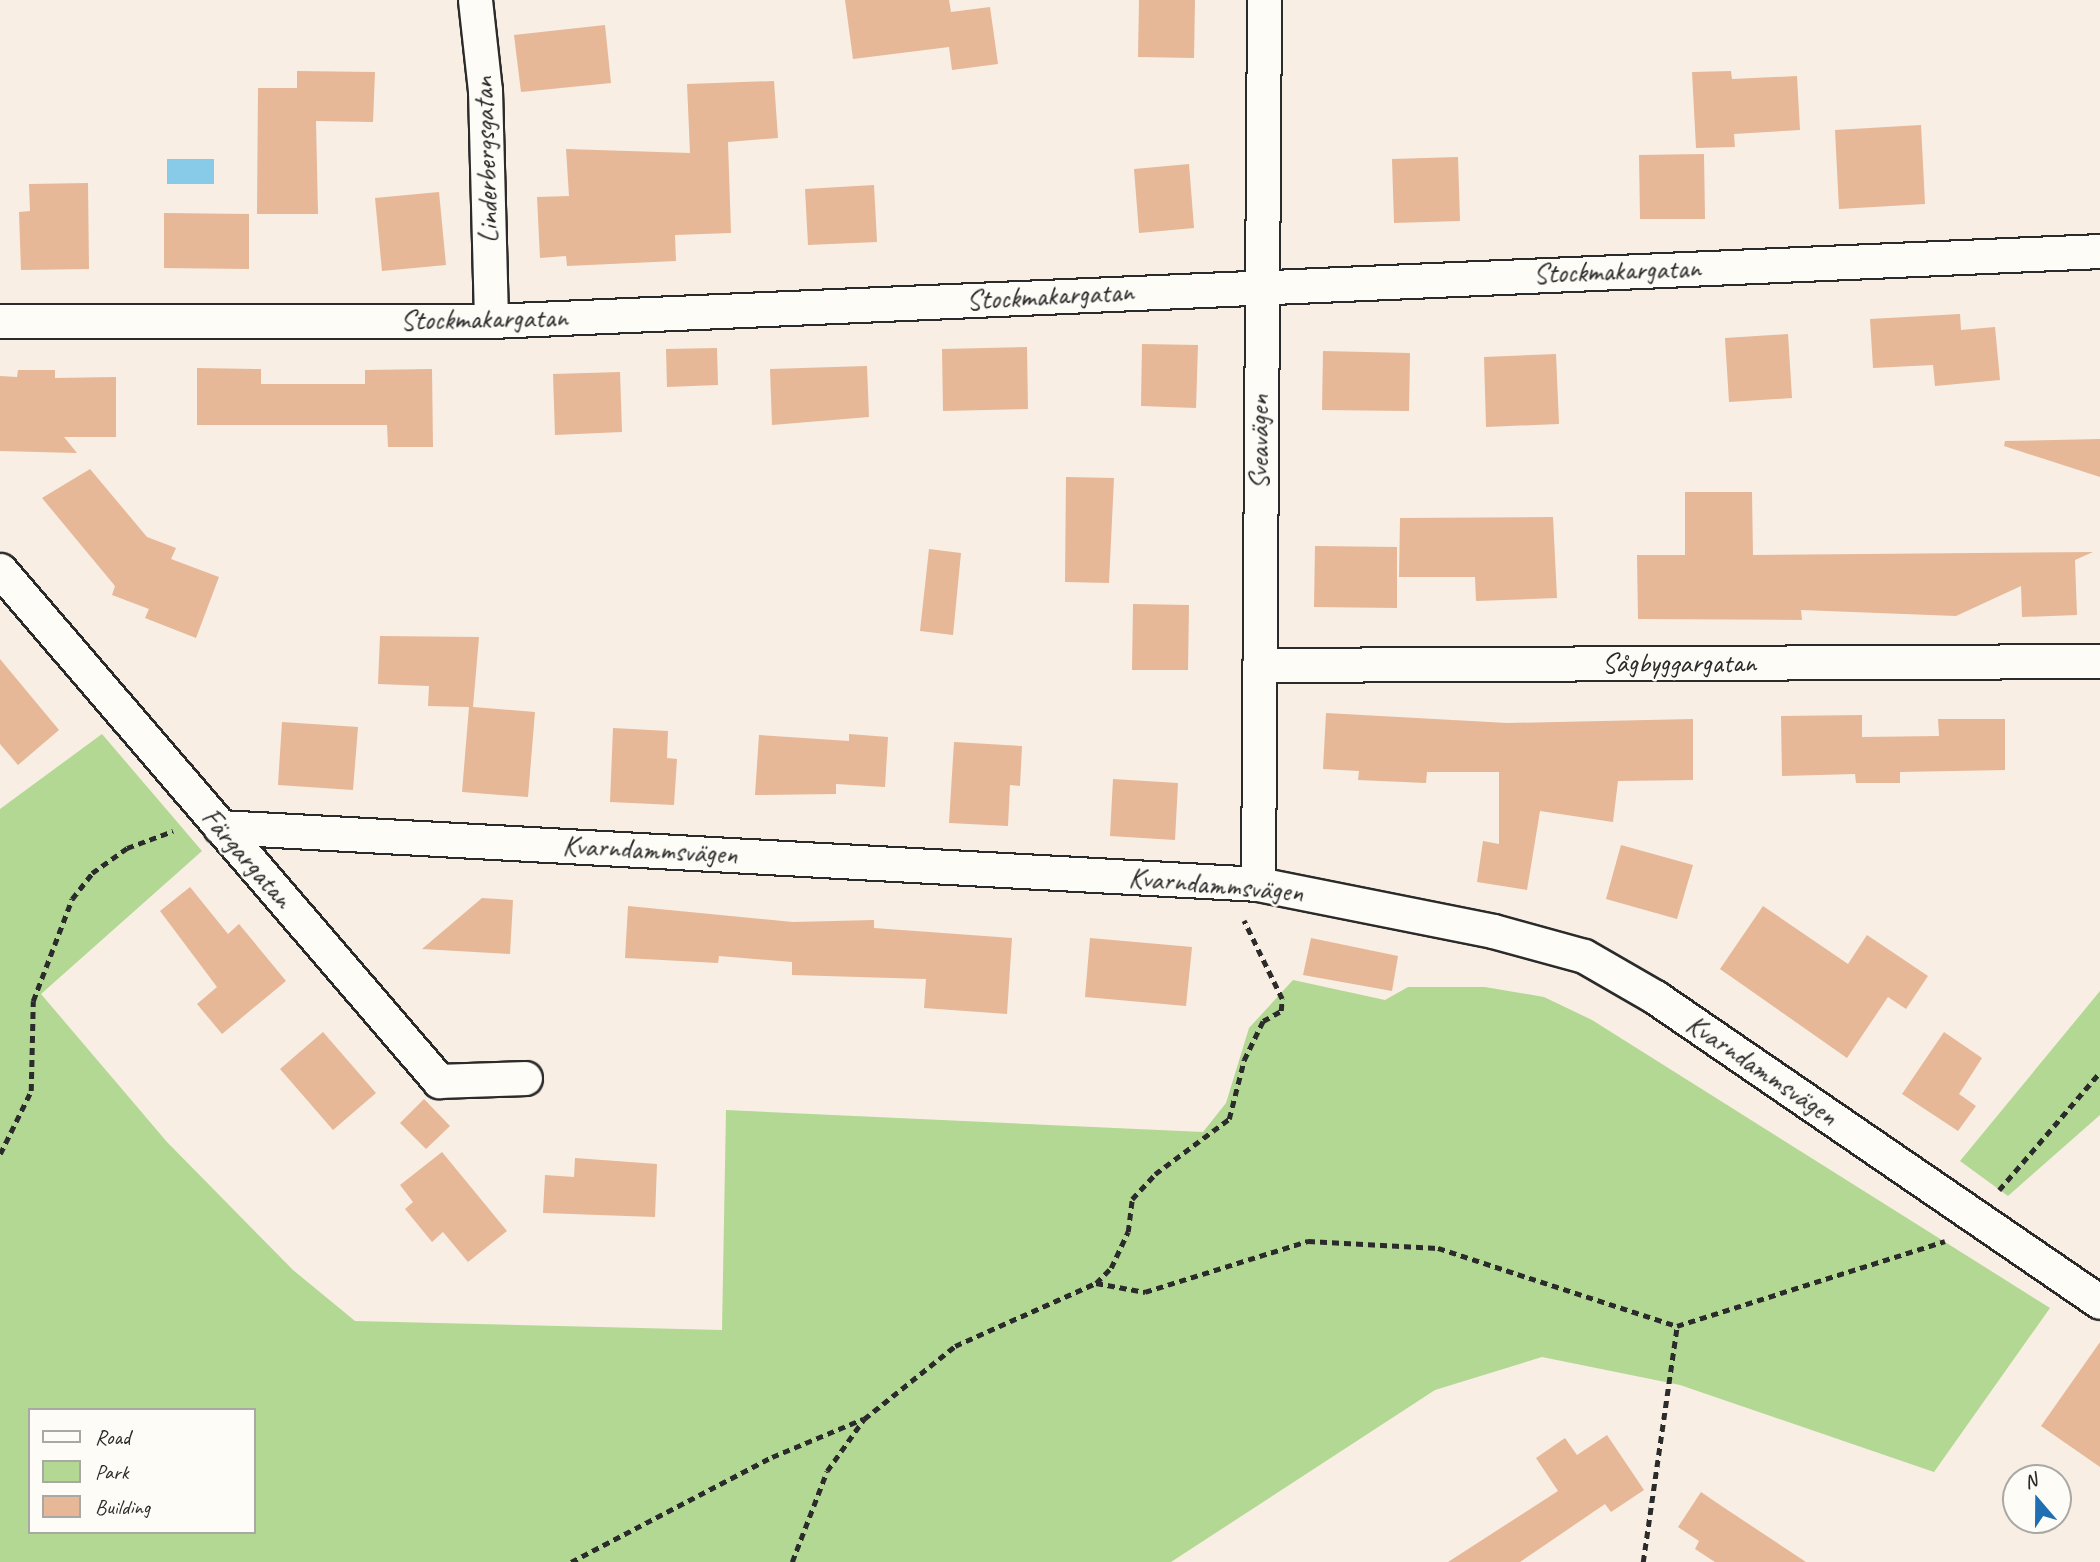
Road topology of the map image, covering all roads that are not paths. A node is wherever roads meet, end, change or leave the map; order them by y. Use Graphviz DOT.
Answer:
graph roads {
  1 [pos="475,0"];
  2 [pos="1264,0"];
  3 [pos="2100,251"];
  4 [pos="1261,287"];
  5 [pos="0,321"];
  6 [pos="491,321"];
  7 [pos="0,570"];
  8 [pos="2100,662"];
  9 [pos="1259,665"];
  10 [pos="220,827"];
  11 [pos="1248,896"];
  12 [pos="525,1078"];
  13 [pos="2100,1302"];
  1 -- 6 [label="street, Linderbergsgatan"];
  2 -- 4 [label="street, Sveavägen"];
  3 -- 4 [label="street, Stockmakargatan"];
  4 -- 6 [label="street, Stockmakargatan"];
  4 -- 9 [label="street, Sveavägen"];
  5 -- 6 [label="street, Stockmakargatan"];
  7 -- 10 [label="street, Färgargatan"];
  8 -- 9 [label="street, Sågbyggargatan"];
  9 -- 11 [label="street, Sveavägen"];
  10 -- 11 [label="street, Kvarndammsvägen"];
  10 -- 12 [label="street, Färgargatan"];
  11 -- 13 [label="street, Kvarndammsvägen"];
}
